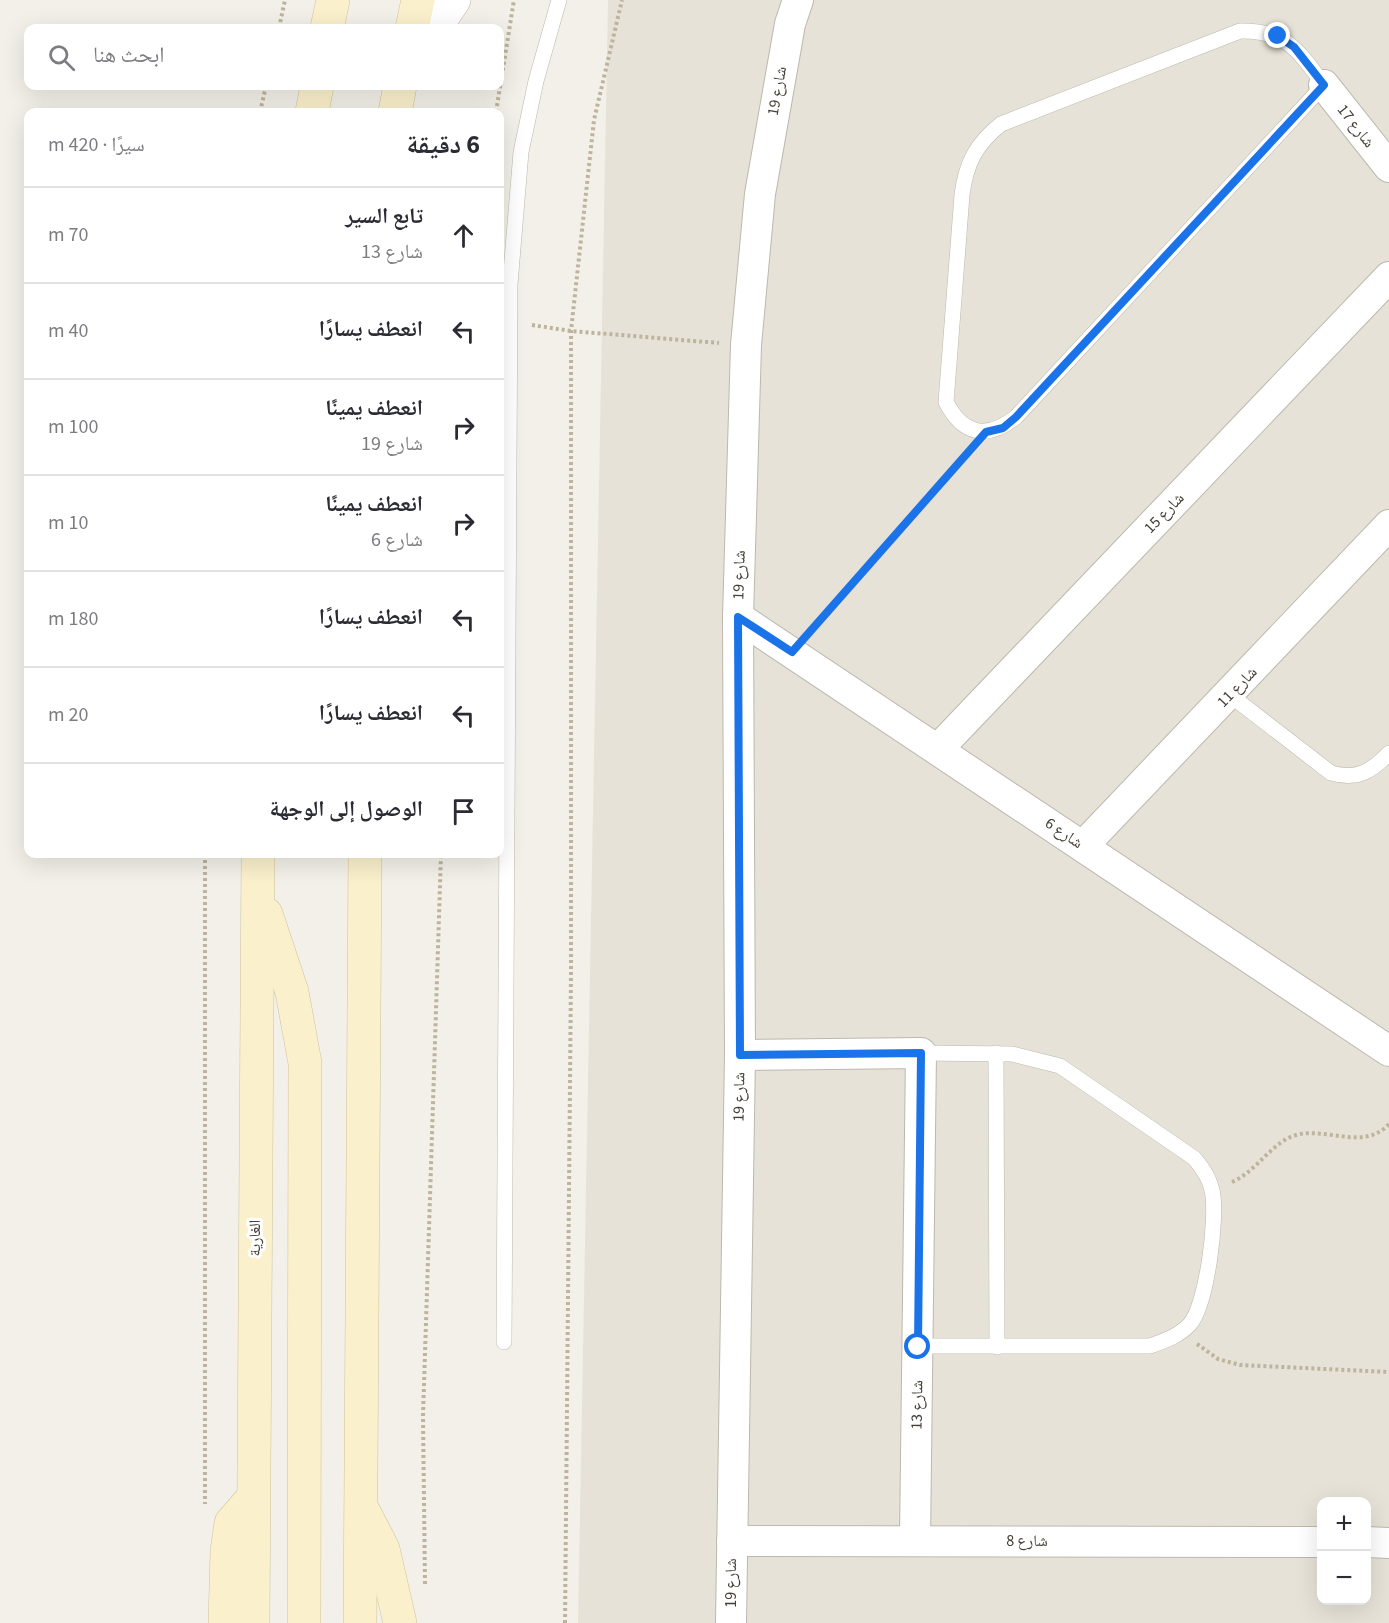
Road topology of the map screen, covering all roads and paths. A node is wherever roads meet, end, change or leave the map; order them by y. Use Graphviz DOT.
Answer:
graph roads {
  1 [pos="285,0"];
  2 [pos="333,0"];
  3 [pos="418,0"];
  4 [pos="454,0"];
  5 [pos="514,0"];
  6 [pos="559,0"];
  7 [pos="622,0"];
  8 [pos="798,0"];
  9 [pos="280,24"];
  10 [pos="328,24"];
  11 [pos="413,24"];
  12 [pos="438,24"];
  13 [pos="504,62"];
  14 [pos="1324,85"];
  15 [pos="265,90"];
  16 [pos="315,90"];
  17 [pos="399,90"];
  18 [pos="500,90"];
  19 [pos="261,108"];
  20 [pos="313,108"];
  21 [pos="396,108"];
  22 [pos="497,108"];
  23 [pos="1389,167"];
  24 [pos="1389,277"];
  25 [pos="510,321"];
  26 [pos="571,331"];
  27 [pos="747,345"];
  28 [pos="986,432"];
  29 [pos="1389,525"];
  30 [pos="738,617"];
  31 [pos="792,652"];
  32 [pos="1230,694"];
  33 [pos="938,749"];
  34 [pos="1389,753"];
  35 [pos="1083,846"];
  36 [pos="205,858"];
  37 [pos="258,858"];
  38 [pos="364,858"];
  39 [pos="441,858"];
  40 [pos="258,890"];
  41 [pos="1389,1051"];
  42 [pos="921,1053"];
  43 [pos="996,1053"];
  44 [pos="740,1055"];
  45 [pos="1389,1124"];
  46 [pos="1212,1189"];
  47 [pos="1182,1331"];
  48 [pos="504,1342"];
  49 [pos="918,1347"];
  50 [pos="997,1347"];
  51 [pos="1389,1372"];
  52 [pos="252,1498"];
  53 [pos="361,1508"];
  54 [pos="205,1516"];
  55 [pos="732,1541"];
  56 [pos="915,1541"];
  57 [pos="1317,1542"];
  58 [pos="1371,1542"];
  59 [pos="1389,1542"];
  60 [pos="425,1588"];
  61 [pos="225,1623"];
  62 [pos="253,1623"];
  63 [pos="304,1623"];
  64 [pos="360,1623"];
  65 [pos="400,1623"];
  66 [pos="565,1623"];
  67 [pos="731,1623"];
  1 -- 9 [label="path"];
  2 -- 10 [label="main road"];
  3 -- 11 [label="main road"];
  4 -- 12 [label="street"];
  5 -- 13 [label="path"];
  6 -- 25 [label="lane"];
  7 -- 26 [label="path"];
  8 -- 27 [label="street, شارع 19"];
  14 -- 23 [label="street, شارع 17"];
  14 -- 28 [label="lane"];
  14 -- 28 [label="lane"];
  15 -- 19 [label="path"];
  16 -- 20 [label="main road"];
  17 -- 21 [label="main road"];
  18 -- 22 [label="path"];
  24 -- 33 [label="street, شارع 15"];
  25 -- 26 [label="path"];
  25 -- 48 [label="lane"];
  26 -- 27 [label="path"];
  26 -- 66 [label="path"];
  27 -- 30 [label="street, شارع 19"];
  28 -- 31 [label="path"];
  29 -- 32 [label="street, شارع 11"];
  30 -- 31 [label="street, شارع 6"];
  30 -- 44 [label="street, شارع 19"];
  31 -- 33 [label="street, شارع 6"];
  32 -- 34 [label="lane"];
  32 -- 35 [label="street, شارع 11"];
  33 -- 35 [label="street, شارع 6"];
  35 -- 41 [label="street, شارع 6"];
  36 -- 54 [label="path"];
  37 -- 40 [label="main road, الغارية"];
  38 -- 53 [label="main road"];
  39 -- 60 [label="path"];
  40 -- 52 [label="main road, الغارية"];
  40 -- 63 [label="main road"];
  42 -- 43 [label="lane"];
  42 -- 44 [label="street"];
  42 -- 49 [label="street, شارع 13"];
  43 -- 46 [label="lane"];
  43 -- 50 [label="lane"];
  44 -- 55 [label="street, شارع 19"];
  45 -- 46 [label="path"];
  46 -- 47 [label="lane"];
  47 -- 50 [label="lane"];
  47 -- 51 [label="path"];
  49 -- 50 [label="lane"];
  49 -- 56 [label="street, شارع 13"];
  52 -- 61 [label="main road"];
  52 -- 62 [label="main road, الغارية"];
  53 -- 64 [label="main road"];
  53 -- 65 [label="main road"];
  55 -- 56 [label="street, شارع 8"];
  55 -- 67 [label="street, شارع 19"];
  56 -- 57 [label="street, شارع 8"];
  58 -- 59 [label="street"];
}
